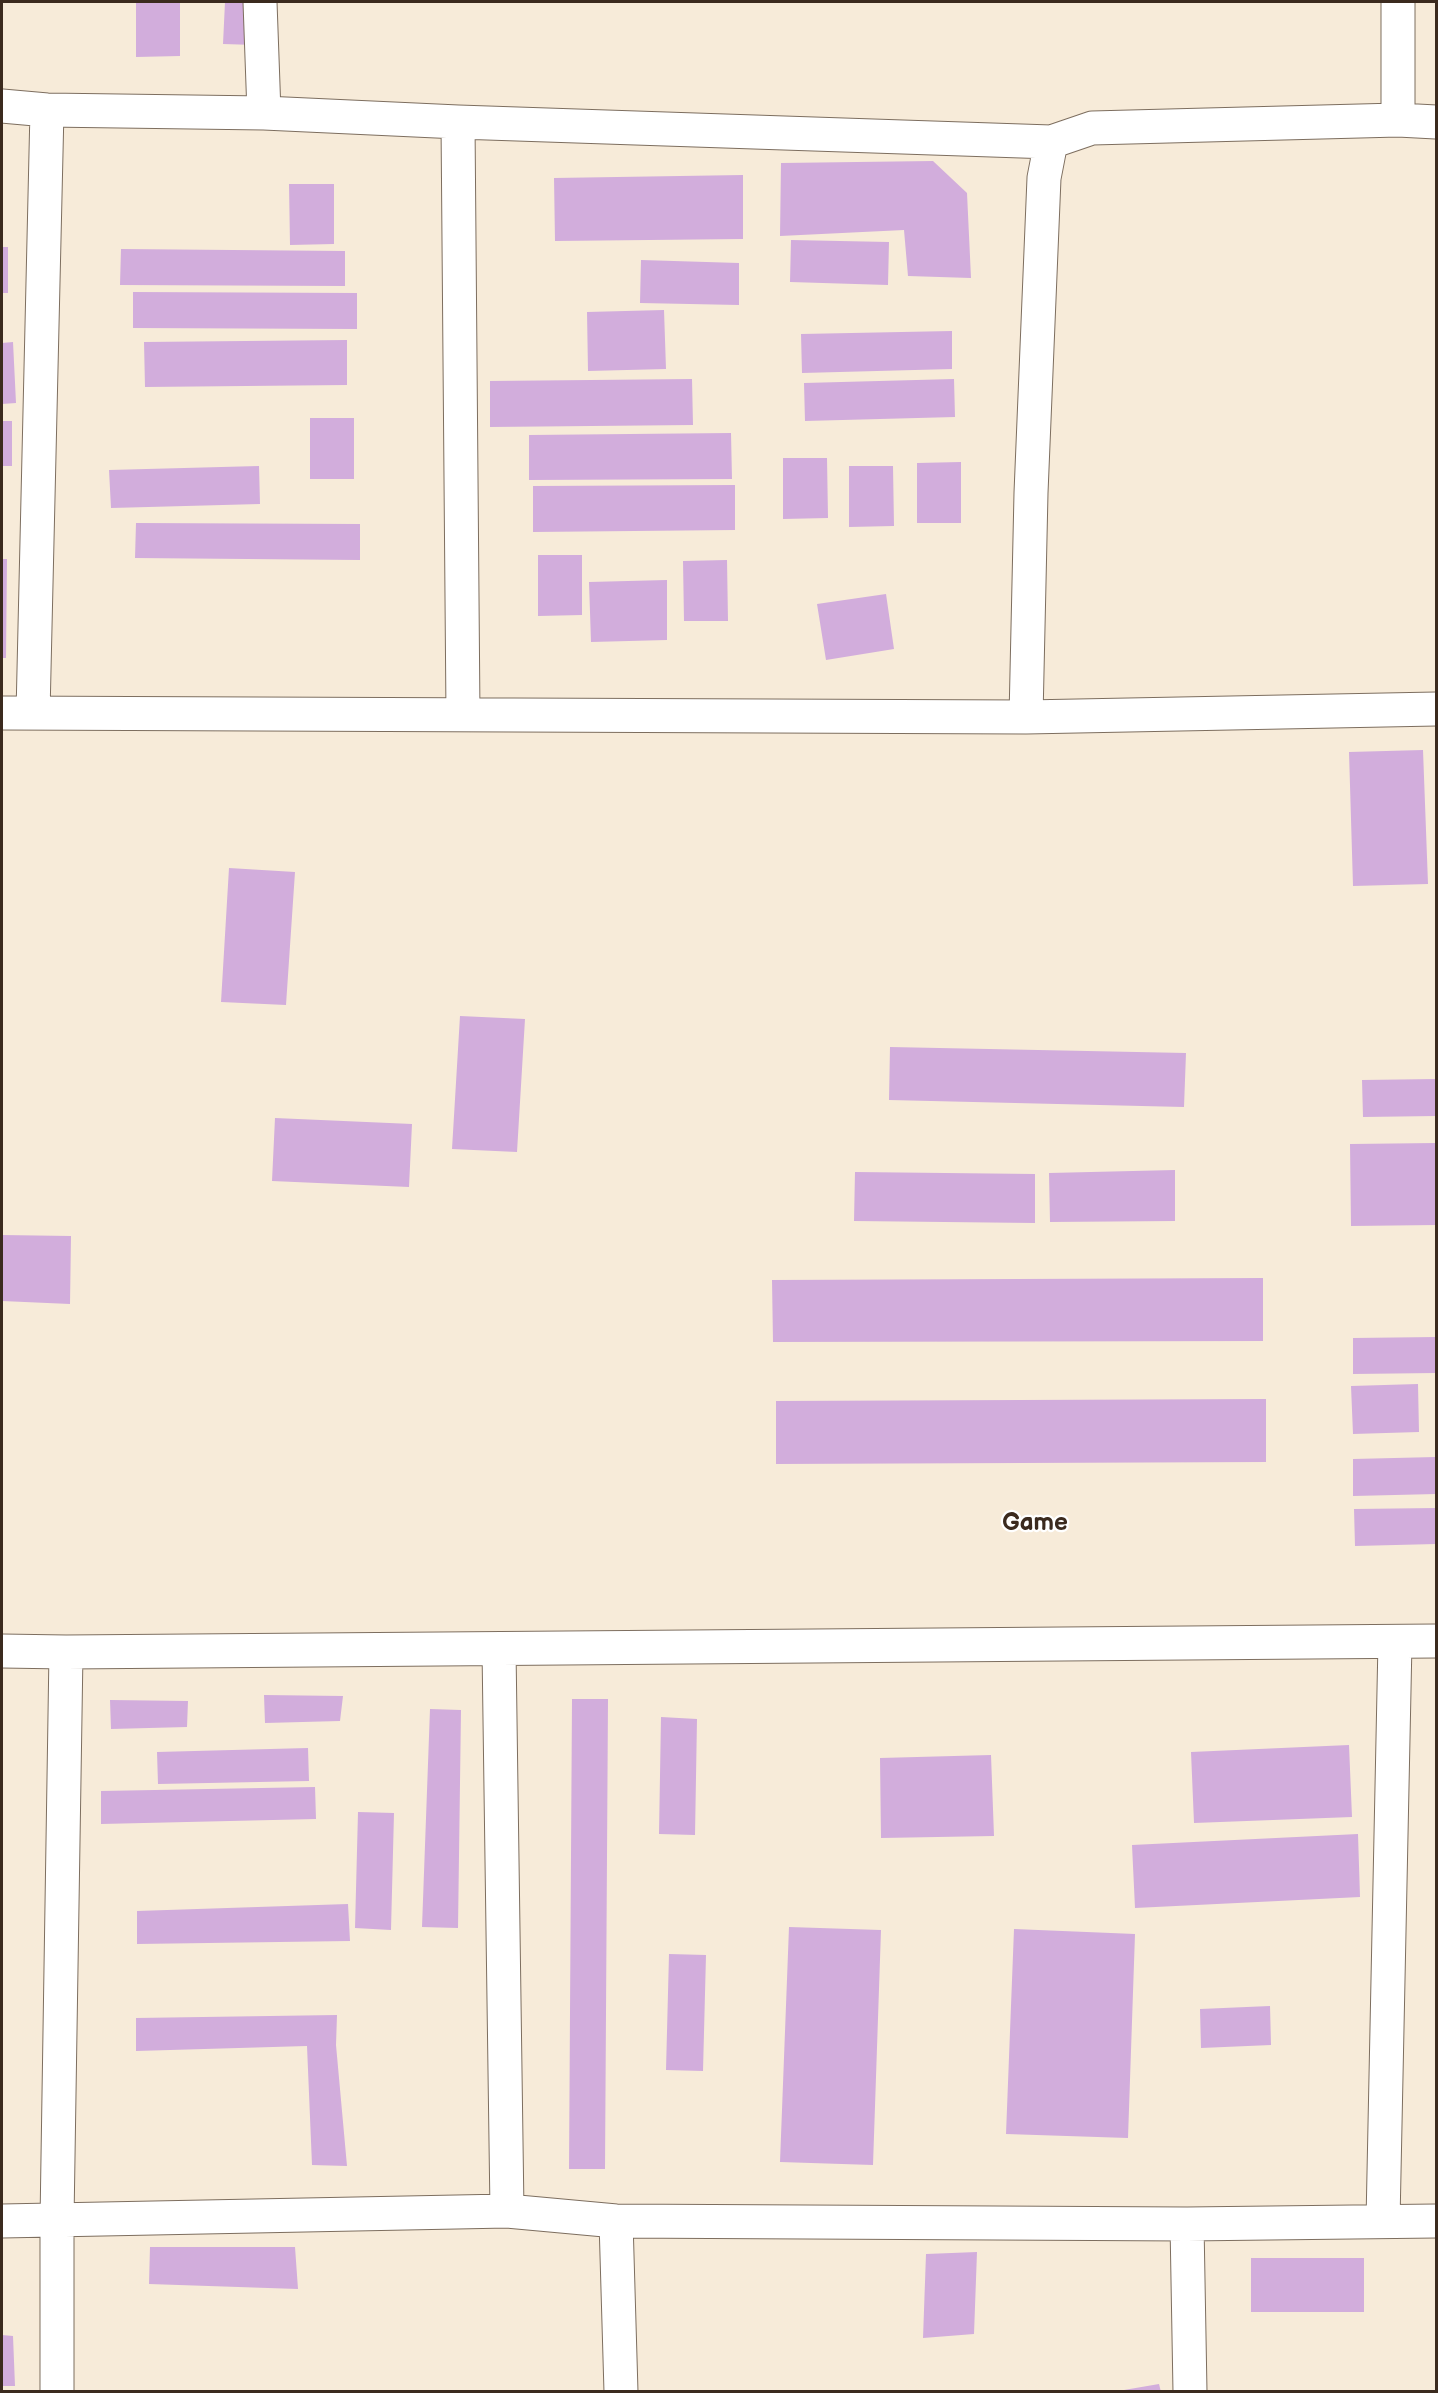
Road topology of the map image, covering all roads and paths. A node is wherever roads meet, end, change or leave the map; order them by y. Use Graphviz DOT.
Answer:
graph roads {
  1 [pos="260,2"];
  2 [pos="1398,2"];
  3 [pos="2,106"];
  4 [pos="47,110"];
  5 [pos="264,113"];
  6 [pos="1398,120"];
  7 [pos="458,122"];
  8 [pos="1437,122"];
  9 [pos="1051,142"];
  10 [pos="1437,709"];
  11 [pos="17,713"];
  12 [pos="463,715"];
  13 [pos="1026,717"];
  14 [pos="1437,1641"];
  15 [pos="1395,1642"];
  16 [pos="499,1649"];
  17 [pos="2,1651"];
  18 [pos="66,1652"];
  19 [pos="507,2211"];
  20 [pos="57,2220"];
  21 [pos="2,2221"];
  22 [pos="616,2221"];
  23 [pos="1383,2221"];
  24 [pos="1437,2222"];
  25 [pos="1187,2224"];
  26 [pos="57,2391"];
  27 [pos="621,2391"];
  28 [pos="1191,2391"];
  1 -- 5 [label="street"];
  2 -- 6 [label="street"];
  3 -- 4 [label="street"];
  4 -- 5 [label="street"];
  4 -- 11 [label="street"];
  5 -- 7 [label="street"];
  6 -- 8 [label="street"];
  6 -- 9 [label="street"];
  7 -- 9 [label="street"];
  7 -- 12 [label="street"];
  9 -- 13 [label="street"];
  10 -- 13 [label="street"];
  11 -- 12 [label="street"];
  12 -- 13 [label="street"];
  14 -- 15 [label="street"];
  15 -- 16 [label="street"];
  15 -- 23 [label="street"];
  16 -- 18 [label="street"];
  16 -- 19 [label="street"];
  17 -- 18 [label="street"];
  18 -- 20 [label="street"];
  19 -- 20 [label="street"];
  19 -- 22 [label="street"];
  20 -- 21 [label="street"];
  20 -- 26 [label="street"];
  22 -- 25 [label="street"];
  22 -- 27 [label="street"];
  23 -- 24 [label="street"];
  23 -- 25 [label="street"];
  25 -- 28 [label="street"];
}
